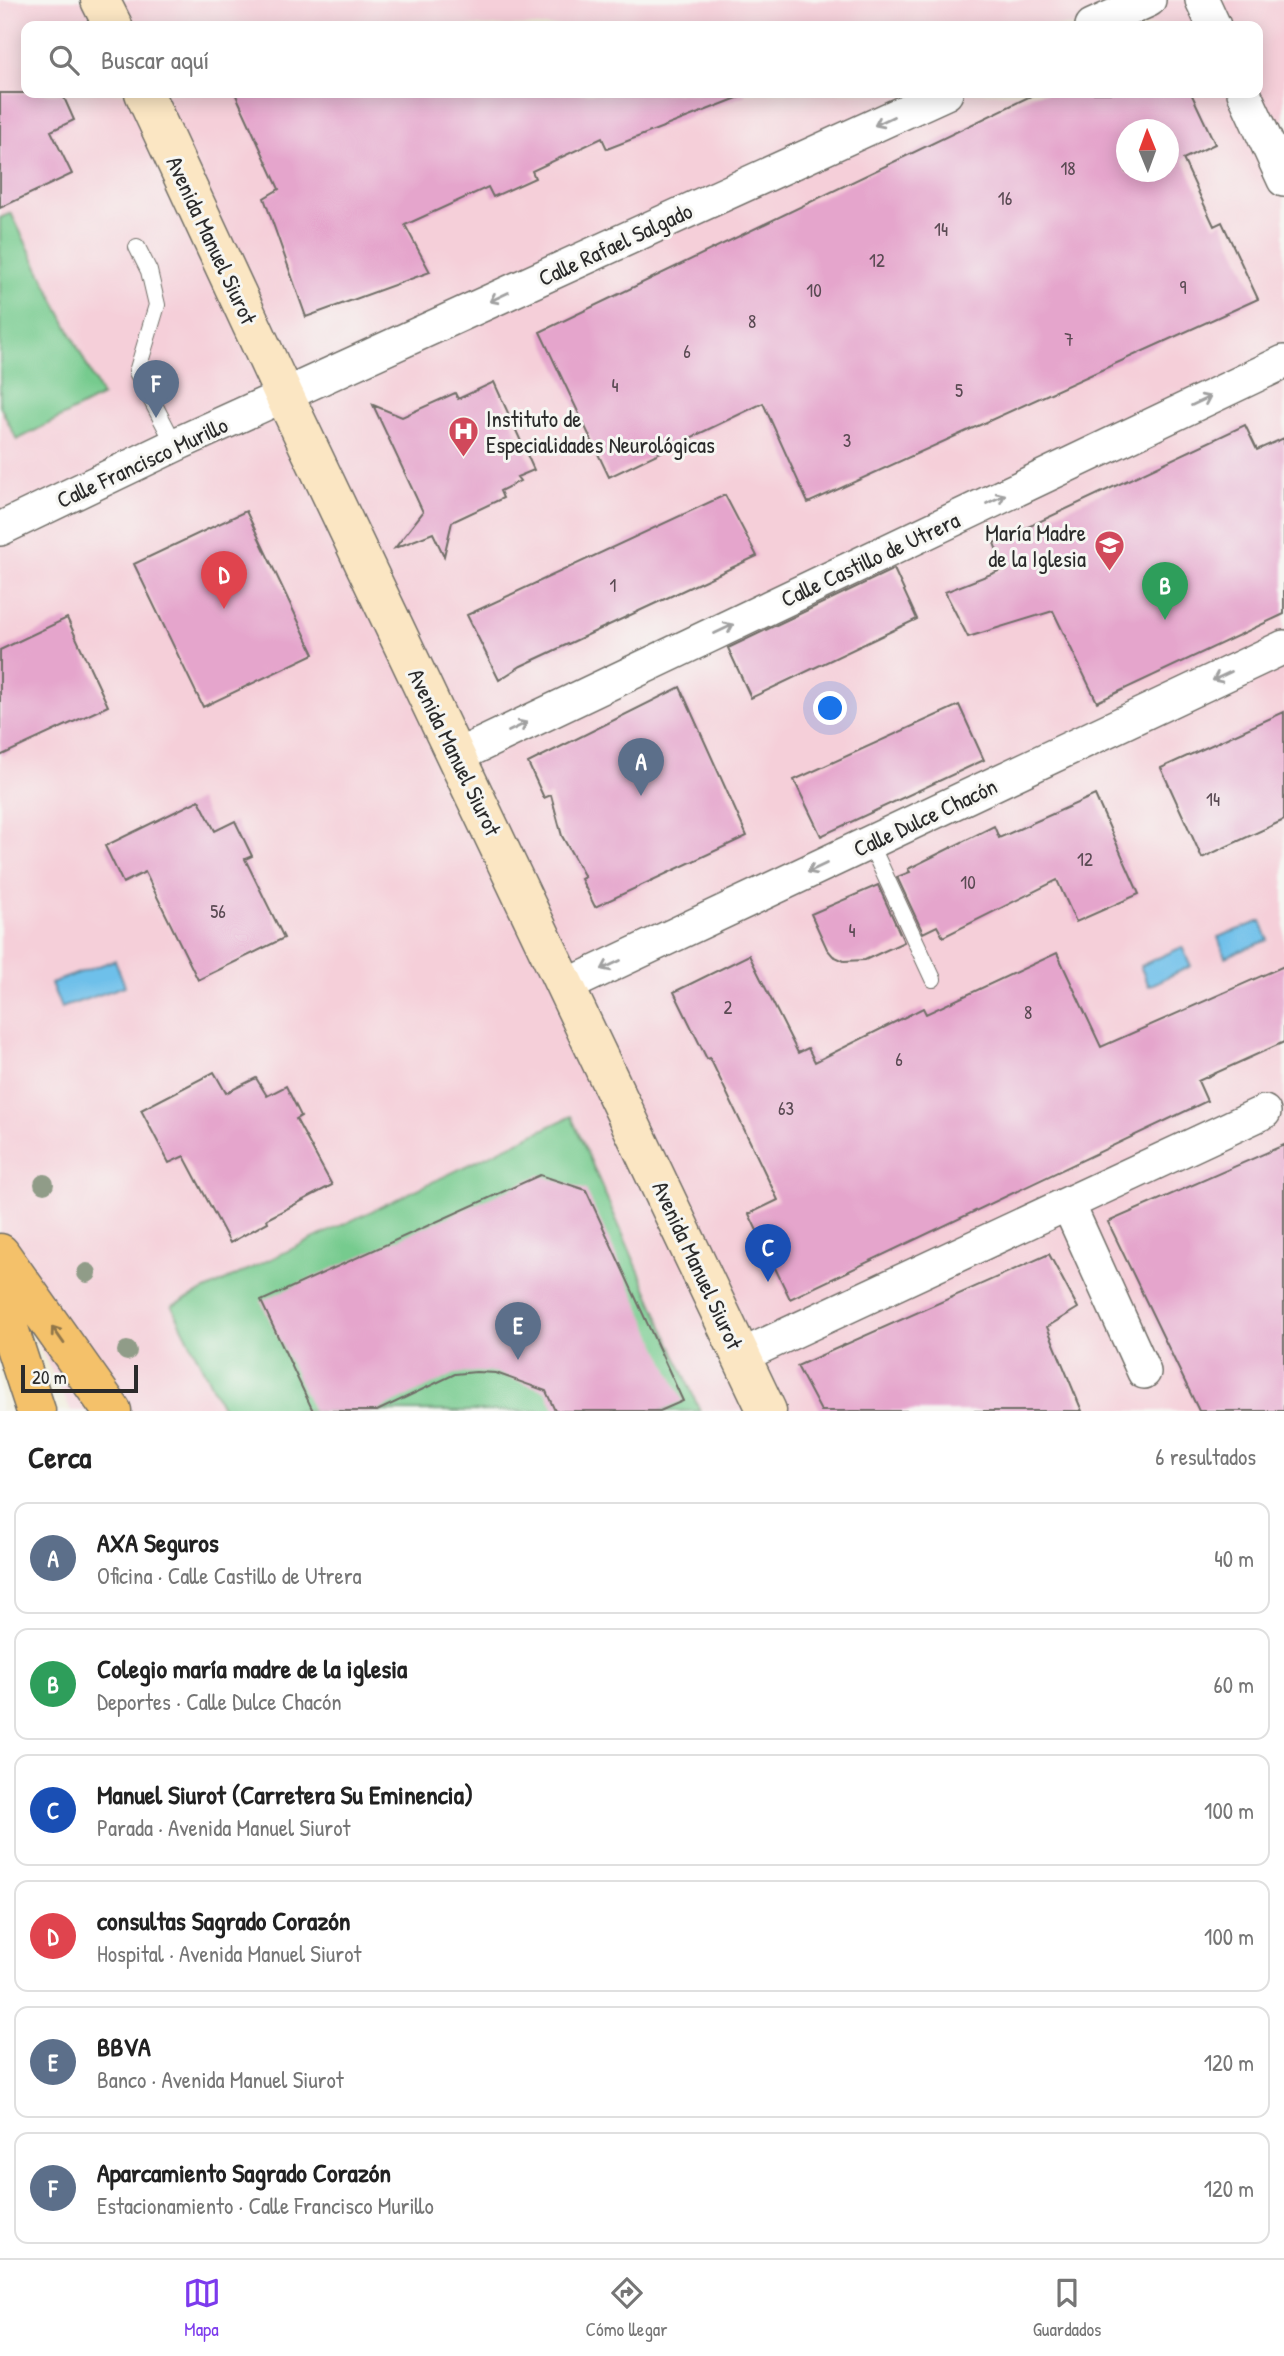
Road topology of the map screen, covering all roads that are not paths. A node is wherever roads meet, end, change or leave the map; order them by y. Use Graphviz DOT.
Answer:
graph roads {
  1 [pos="100,0"];
  2 [pos="1149,0"];
  3 [pos="1202,0"];
  4 [pos="110,21"];
  5 [pos="1103,21"];
  6 [pos="1212,21"];
  7 [pos="146,98"];
  8 [pos="935,98"];
  9 [pos="1246,98"];
  10 [pos="1284,180"];
  11 [pos="137,247"];
  12 [pos="1284,362"];
  13 [pos="284,395"];
  14 [pos="175,445"];
  15 [pos="0,530"];
  16 [pos="1284,647"];
  17 [pos="457,756"];
  18 [pos="870,843"];
  19 [pos="933,979"];
  20 [pos="566,986"];
  21 [pos="1264,1112"];
  22 [pos="1069,1204"];
  23 [pos="0,1253"];
  24 [pos="0,1301"];
  25 [pos="741,1356"];
  26 [pos="1144,1372"];
  27 [pos="36,1411"];
  28 [pos="112,1411"];
  29 [pos="767,1411"];
  1 -- 4 [label="street"];
  2 -- 5 [label="street"];
  3 -- 6 [label="street"];
  7 -- 13 [label="street, Avenida Manuel Siurot"];
  8 -- 13 [label="street, Calle Rafael Salgado, one-way"];
  9 -- 10 [label="street"];
  11 -- 14 [label="lane"];
  17 -- 12 [label="street, Calle Castillo de Utrera, one-way"];
  13 -- 14 [label="street, Calle Francisco Murillo"];
  13 -- 17 [label="street, Avenida Manuel Siurot"];
  14 -- 15 [label="street, Calle Francisco Murillo"];
  16 -- 18 [label="street, Calle Dulce Chacón, one-way"];
  17 -- 20 [label="street, Avenida Manuel Siurot"];
  18 -- 19 [label="lane"];
  18 -- 20 [label="street, Calle Dulce Chacón, one-way"];
  20 -- 25 [label="street, Avenida Manuel Siurot"];
  21 -- 22 [label="street"];
  22 -- 25 [label="street"];
  22 -- 26 [label="street"];
  28 -- 23 [label="main road, one-way"];
  24 -- 27 [label="main road"];
  25 -- 29 [label="street, Avenida Manuel Siurot"];
}
